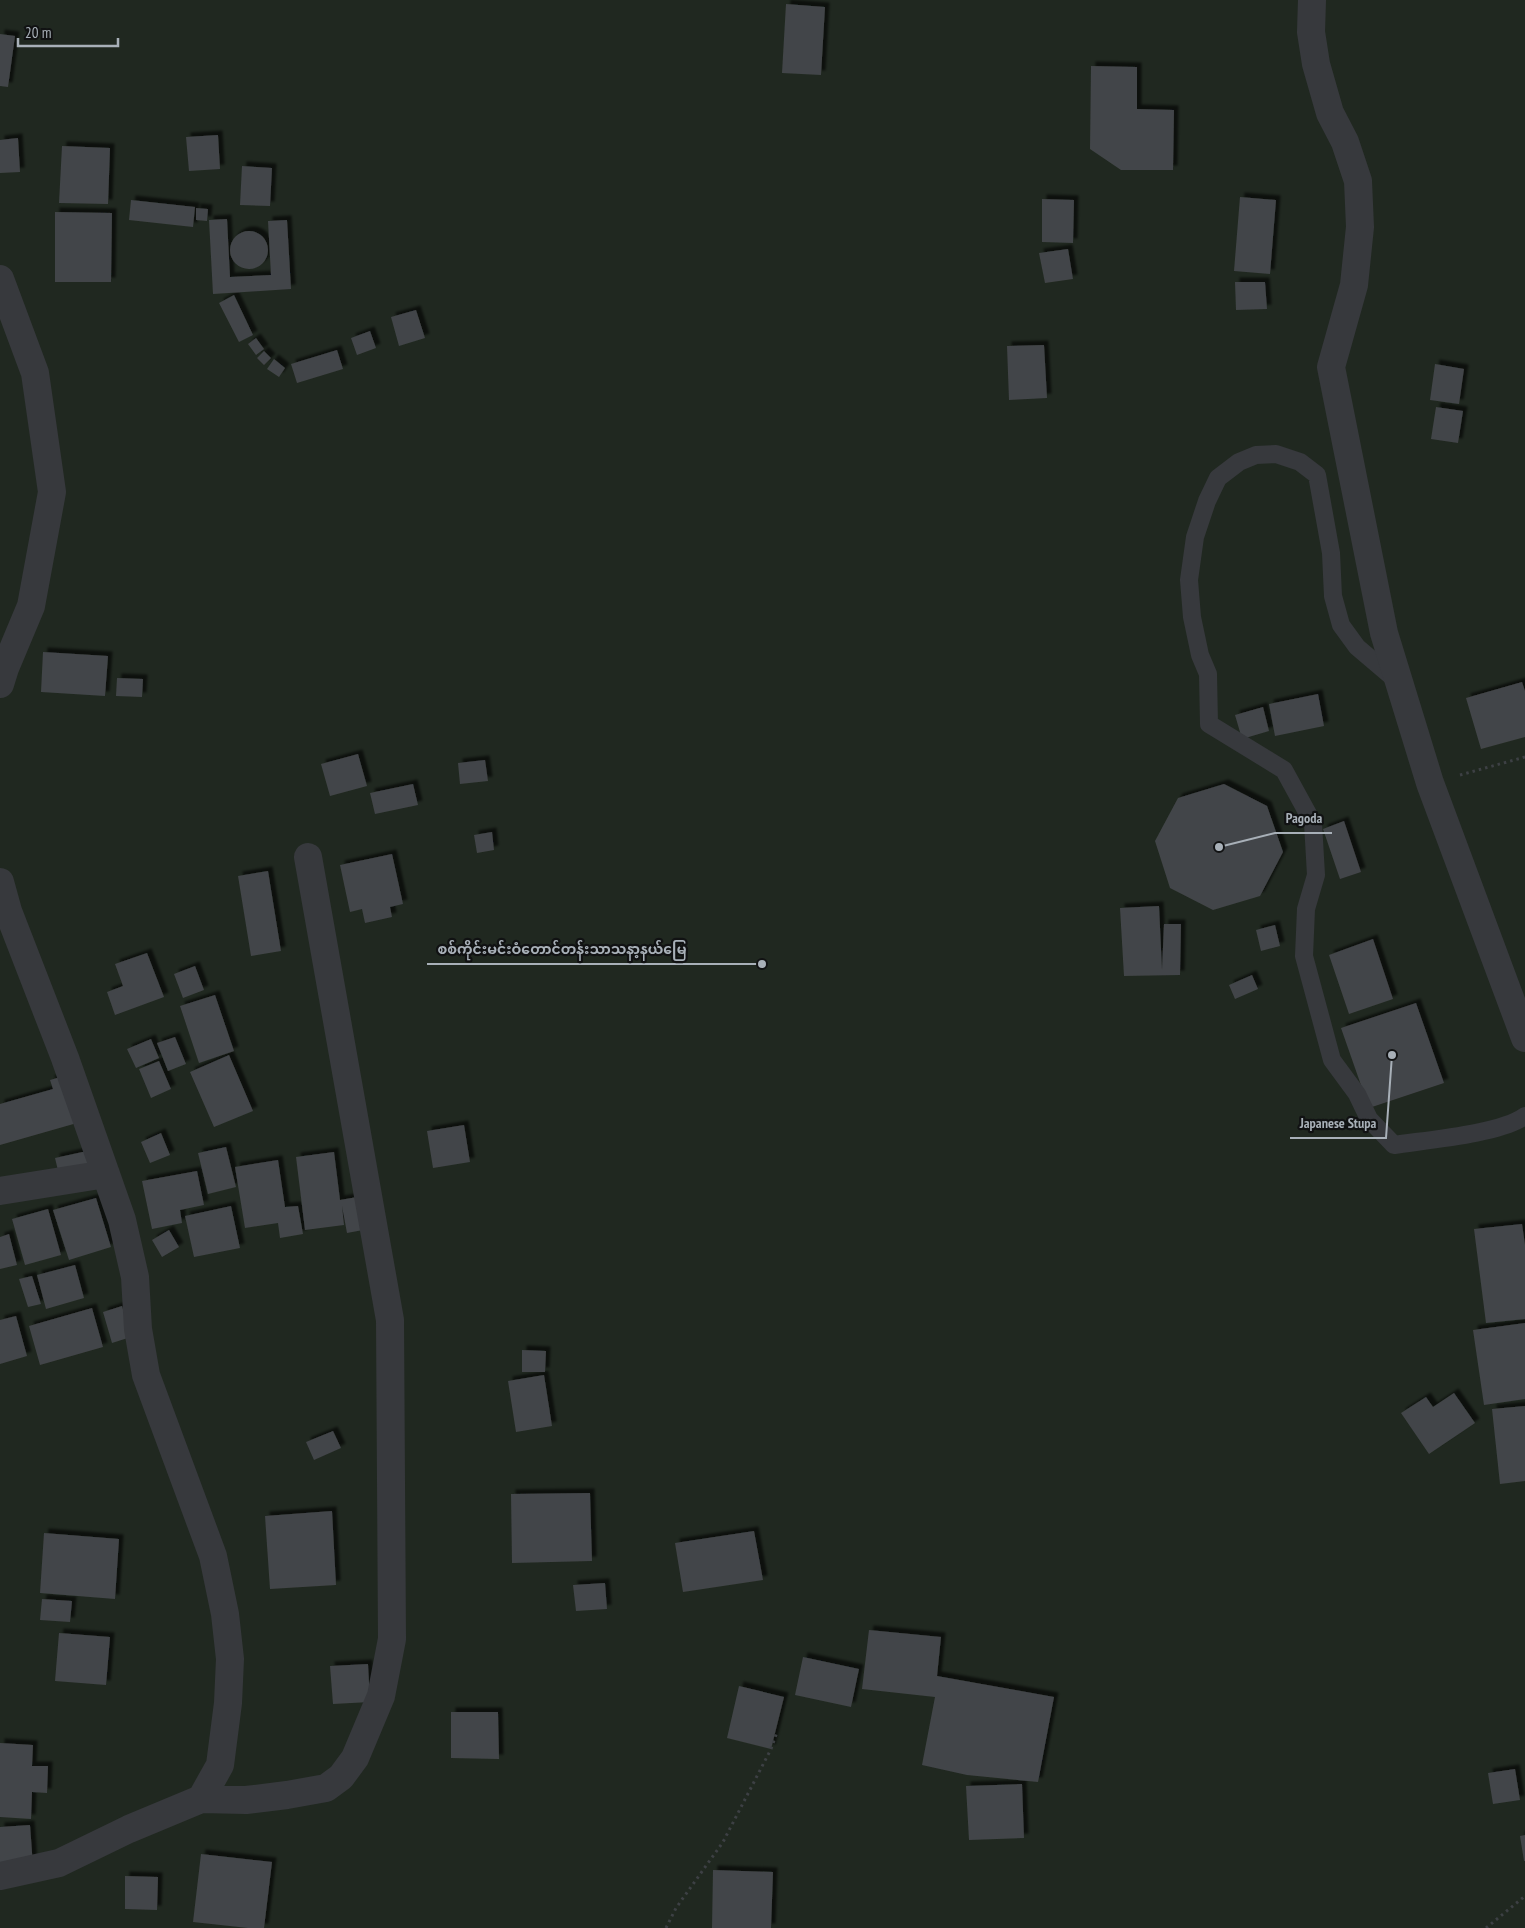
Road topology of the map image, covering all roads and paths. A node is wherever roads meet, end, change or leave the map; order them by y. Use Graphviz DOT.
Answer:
graph roads {
  1 [pos="1312,0"];
  2 [pos="0,279"];
  3 [pos="1398,681"];
  4 [pos="0,684"];
  5 [pos="1525,757"];
  6 [pos="1430,783"];
  7 [pos="308,858"];
  8 [pos="0,882"];
  9 [pos="1525,1038"];
  10 [pos="1525,1116"];
  11 [pos="106,1174"];
  12 [pos="0,1192"];
  13 [pos="777,1732"];
  14 [pos="201,1799"];
  15 [pos="0,1876"];
  16 [pos="1525,1896"];
  17 [pos="666,1928"];
  18 [pos="1486,1928"];
  1 -- 3 [label="street"];
  2 -- 4 [label="street"];
  3 -- 6 [label="street"];
  3 -- 10 [label="lane"];
  5 -- 6 [label="path"];
  6 -- 9 [label="street"];
  7 -- 14 [label="street"];
  8 -- 11 [label="street"];
  11 -- 12 [label="street"];
  11 -- 14 [label="street"];
  13 -- 17 [label="path"];
  14 -- 15 [label="street"];
  16 -- 18 [label="path"];
}
